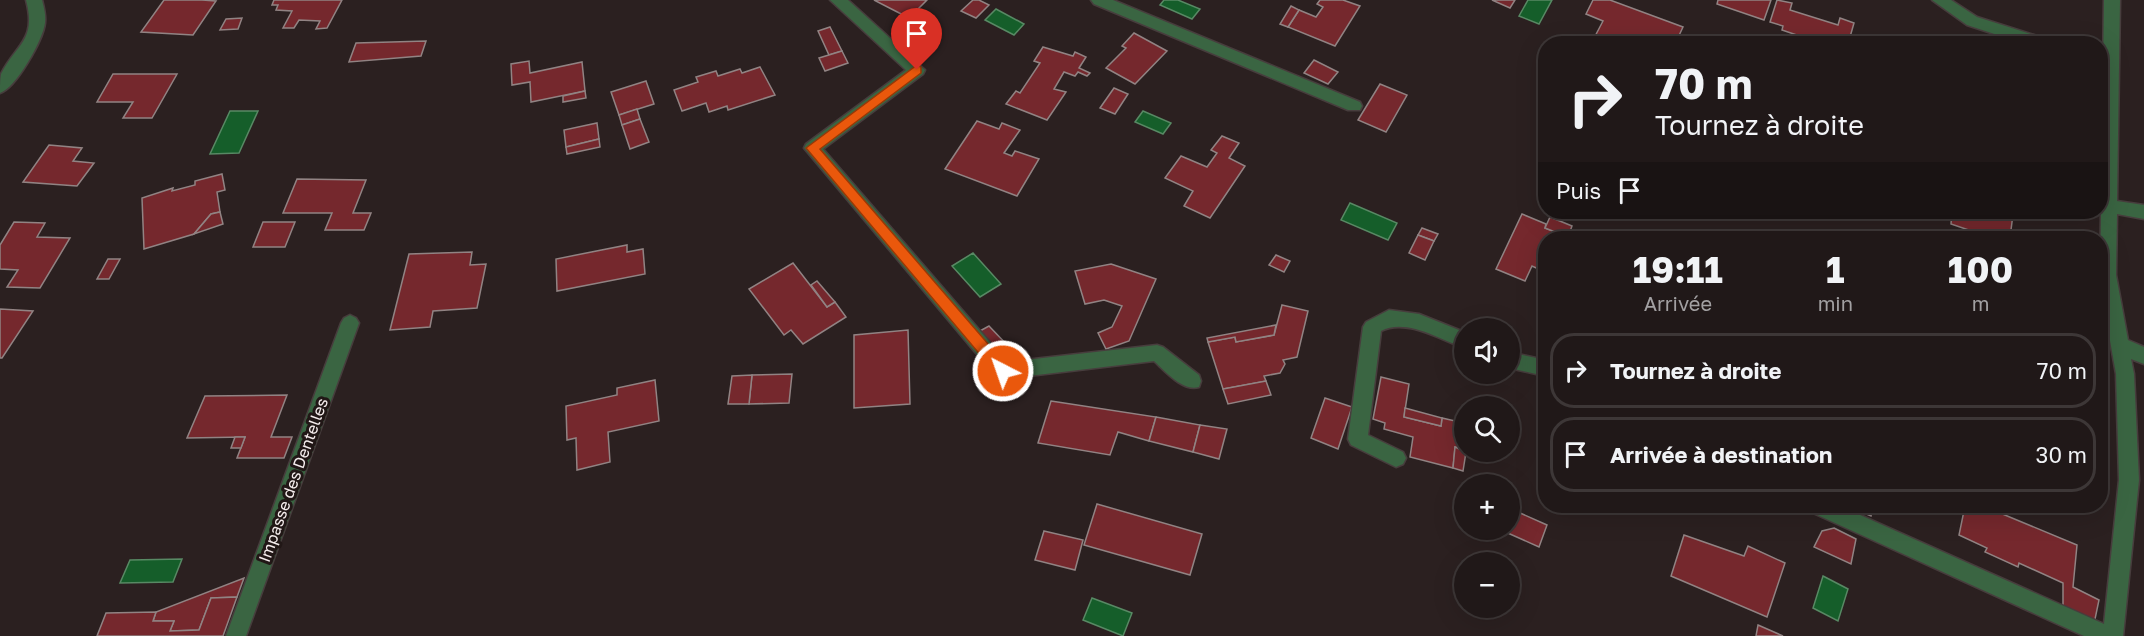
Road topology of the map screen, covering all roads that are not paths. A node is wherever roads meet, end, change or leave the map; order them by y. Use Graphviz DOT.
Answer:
graph roads {
  1 [pos="34,0"];
  2 [pos="838,0"];
  3 [pos="1099,0"];
  4 [pos="1940,0"];
  5 [pos="2112,0"];
  6 [pos="2020,36"];
  7 [pos="2108,36"];
  8 [pos="0,87"];
  9 [pos="1354,106"];
  10 [pos="2108,206"];
  11 [pos="2144,212"];
  12 [pos="2108,284"];
  13 [pos="350,323"];
  14 [pos="1454,336"];
  15 [pos="2120,345"];
  16 [pos="2144,356"];
  17 [pos="1520,362"];
  18 [pos="1538,366"];
  19 [pos="1192,381"];
  20 [pos="1396,458"];
  21 [pos="1835,513"];
  22 [pos="236,636"];
  23 [pos="2107,636"];
  24 [pos="2113,636"];
  1 -- 8 [label="street"];
  2 -- 19 [label="street"];
  3 -- 9 [label="street"];
  4 -- 6 [label="street"];
  5 -- 7 [label="street"];
  10 -- 11 [label="street"];
  12 -- 15 [label="street"];
  13 -- 22 [label="street, Impasse des Dentelles"];
  14 -- 20 [label="street"];
  15 -- 16 [label="street"];
  15 -- 24 [label="street"];
  17 -- 18 [label="street"];
  21 -- 23 [label="street"];
}
